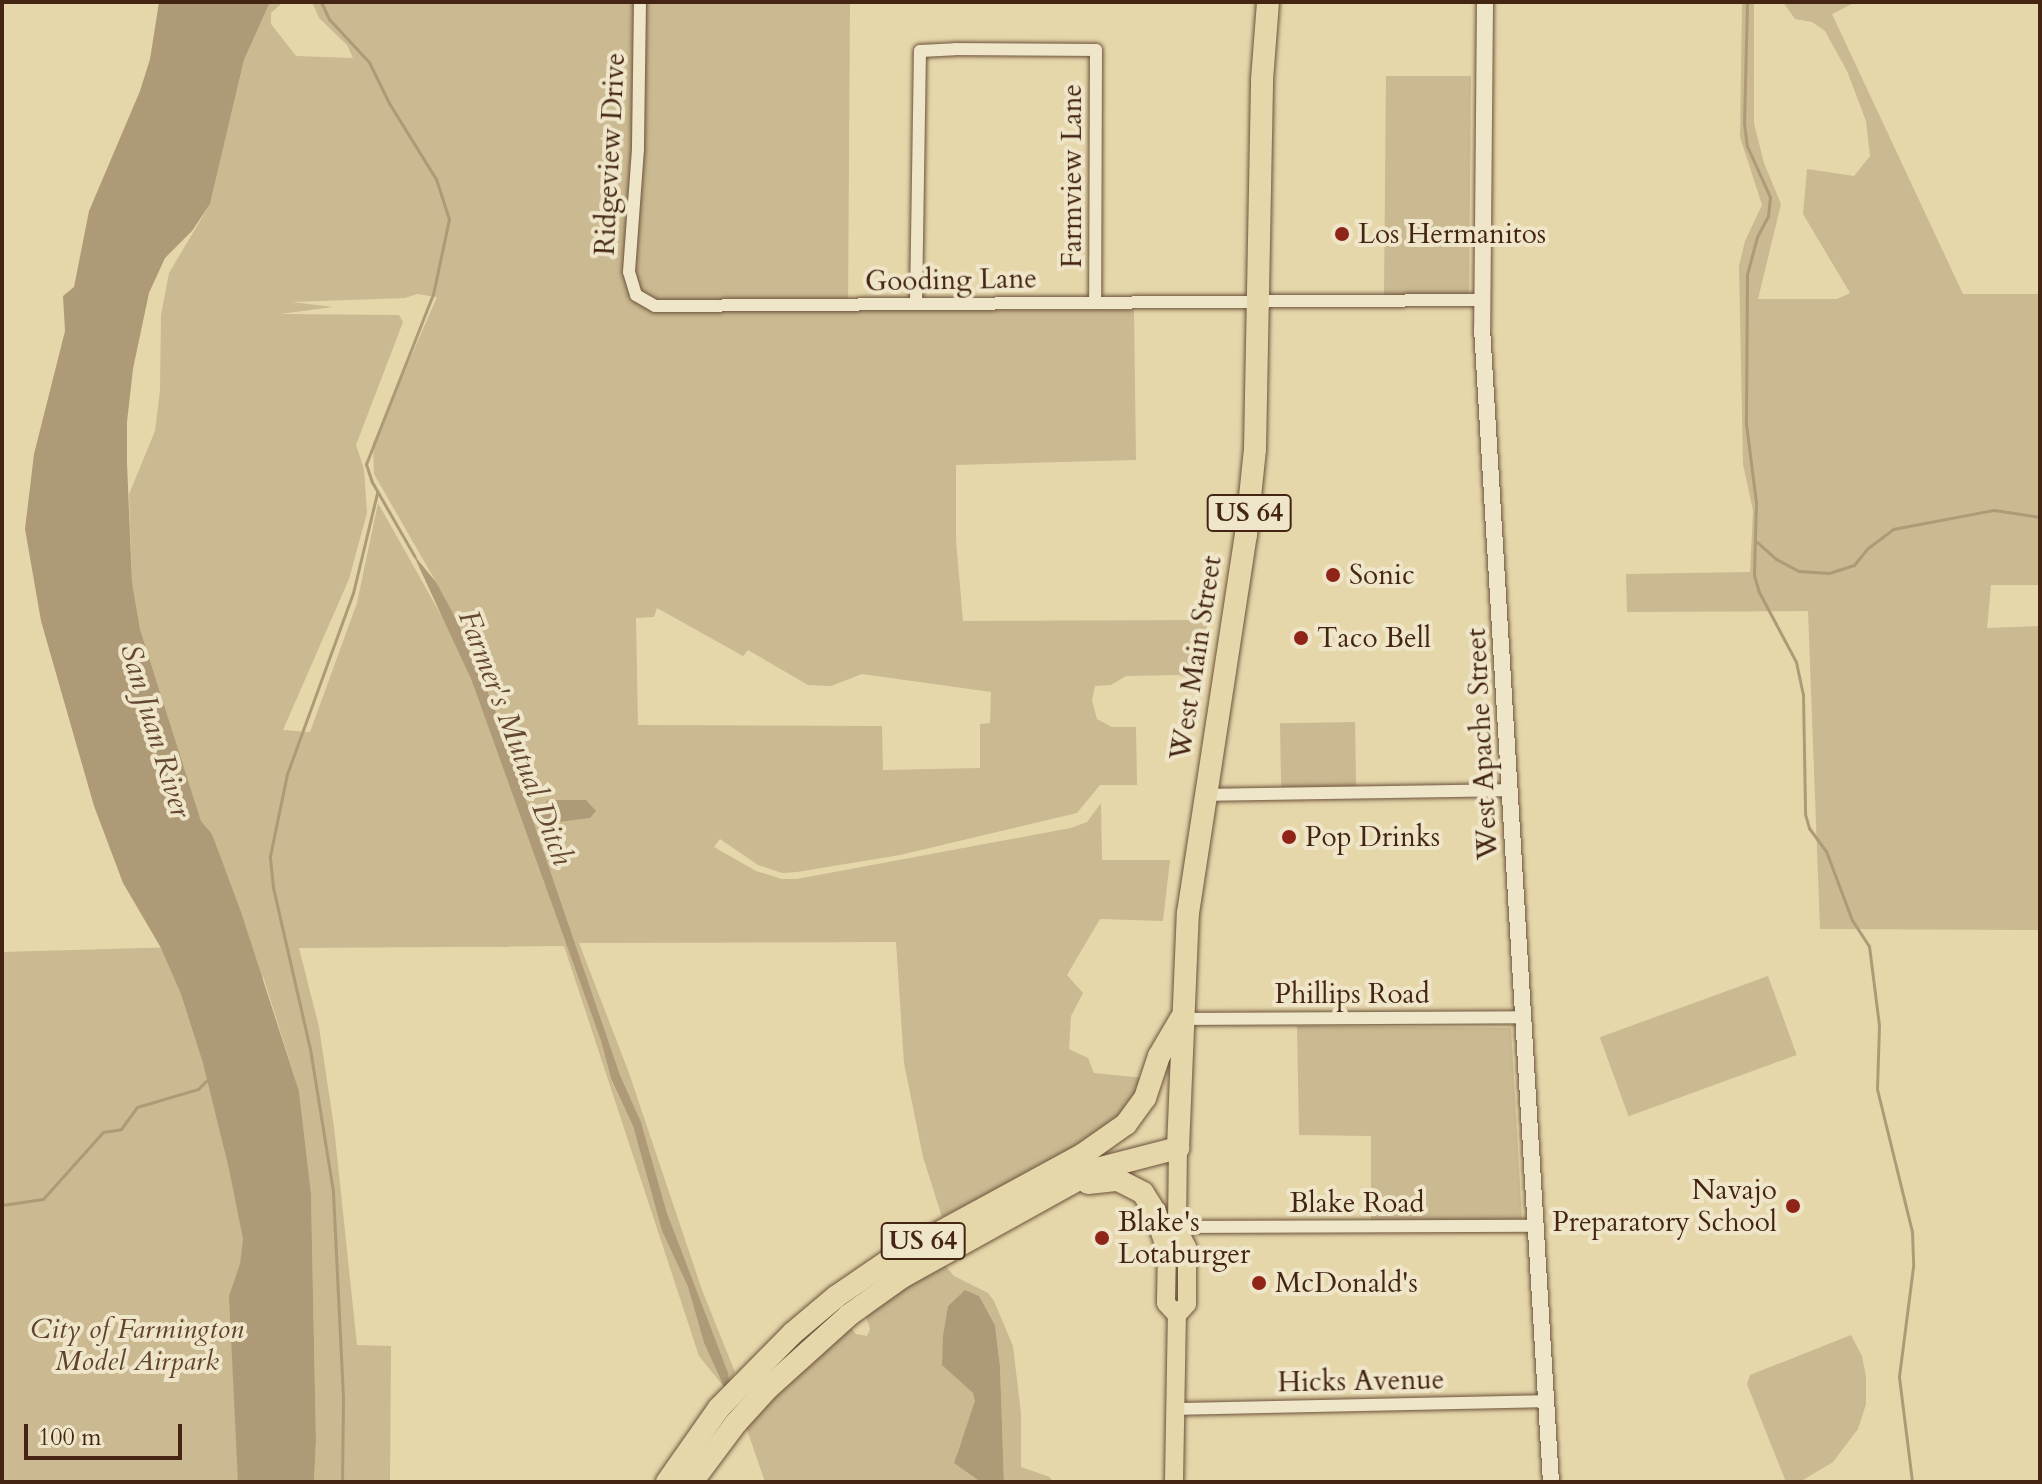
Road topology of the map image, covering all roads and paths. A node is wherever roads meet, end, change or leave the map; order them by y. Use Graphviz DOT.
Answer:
graph roads {
  1 [pos="640,2"];
  2 [pos="1268,2"];
  3 [pos="1485,2"];
  4 [pos="1482,300"];
  5 [pos="1260,301"];
  6 [pos="644,302"];
  7 [pos="1095,302"];
  8 [pos="916,304"];
  9 [pos="1511,790"];
  10 [pos="1204,795"];
  11 [pos="1524,1017"];
  12 [pos="1181,1019"];
  13 [pos="1178,1148"];
  14 [pos="1047,1185"];
  15 [pos="1537,1226"];
  16 [pos="1177,1227"];
  17 [pos="1167,1247"];
  18 [pos="1177,1315"];
  19 [pos="1547,1401"];
  20 [pos="1176,1409"];
  21 [pos="667,1482"];
  22 [pos="692,1482"];
  23 [pos="1174,1482"];
  24 [pos="1551,1482"];
  1 -- 6 [label="street, Ridgeview Drive"];
  2 -- 5 [label="highway, West Main Street / US 64"];
  3 -- 4 [label="main road, West Apache Street"];
  4 -- 5 [label="street, Gooding Lane"];
  4 -- 9 [label="main road, West Apache Street"];
  5 -- 7 [label="street, Gooding Lane"];
  5 -- 10 [label="highway, West Main Street / US 64"];
  6 -- 8 [label="street, Gooding Lane"];
  7 -- 8 [label="street, Gooding Lane"];
  7 -- 8 [label="street, Farmview Lane"];
  9 -- 10 [label="street"];
  9 -- 11 [label="main road, West Apache Street"];
  10 -- 12 [label="highway, West Main Street / US 64"];
  11 -- 12 [label="street, Phillips Road"];
  11 -- 15 [label="main road, West Apache Street"];
  12 -- 13 [label="highway, West Main Street / US 64"];
  12 -- 14 [label="highway, US 64"];
  13 -- 14 [label="highway"];
  13 -- 16 [label="main road, West Main Street"];
  14 -- 17 [label="highway"];
  14 -- 21 [label="highway, US 64"];
  14 -- 22 [label="highway, US 64"];
  15 -- 16 [label="street, Blake Road"];
  15 -- 19 [label="main road, West Apache Street"];
  16 -- 17 [label="main road, West Main Street"];
  16 -- 18 [label="main road, West Main Street"];
  17 -- 18 [label="main road, West Main Street"];
  18 -- 20 [label="main road, West Main Street"];
  19 -- 20 [label="street, Hicks Avenue"];
  19 -- 24 [label="main road, West Apache Street"];
  20 -- 23 [label="main road, West Main Street"];
}
